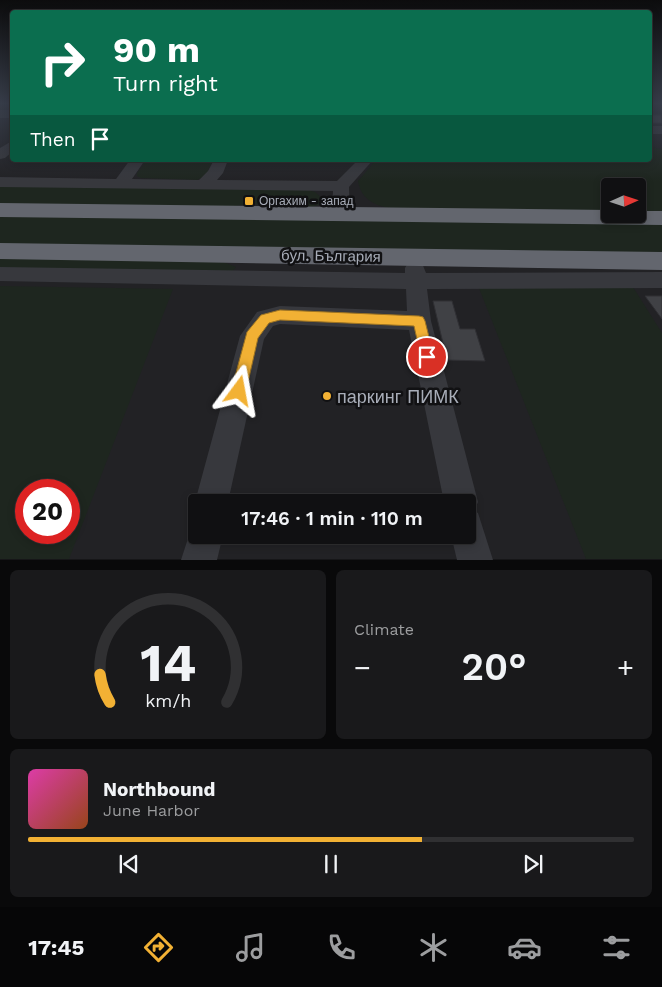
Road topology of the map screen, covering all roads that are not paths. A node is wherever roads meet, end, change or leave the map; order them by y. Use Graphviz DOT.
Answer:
graph roads {
  1 [pos="10,147"];
  2 [pos="0,155"];
  3 [pos="136,162"];
  4 [pos="220,162"];
  5 [pos="364,162"];
  6 [pos="0,182"];
  7 [pos="121,182"];
  8 [pos="204,184"];
  9 [pos="341,186"];
  10 [pos="0,210"];
  11 [pos="341,215"];
  12 [pos="662,218"];
  13 [pos="0,251"];
  14 [pos="662,261"];
  15 [pos="415,269"];
  16 [pos="633,270"];
  17 [pos="0,274"];
  18 [pos="662,280"];
  19 [pos="419,321"];
  20 [pos="214,494"];
  21 [pos="459,494"];
  22 [pos="203,544"];
  23 [pos="471,544"];
  24 [pos="199,560"];
  25 [pos="475,560"];
  1 -- 2 [label="street"];
  3 -- 7 [label="street"];
  4 -- 8 [label="street"];
  5 -- 9 [label="street"];
  6 -- 7 [label="street"];
  7 -- 8 [label="street"];
  8 -- 9 [label="street"];
  9 -- 11 [label="street"];
  10 -- 11 [label="highway"];
  11 -- 12 [label="highway"];
  13 -- 15 [label="highway, бул. България"];
  14 -- 16 [label="highway, бул. България"];
  15 -- 16 [label="highway, бул. България"];
  15 -- 17 [label="street"];
  15 -- 19 [label="street"];
  16 -- 18 [label="street"];
  19 -- 20 [label="street"];
  19 -- 21 [label="street"];
  22 -- 24 [label="street"];
  23 -- 25 [label="street"];
}
